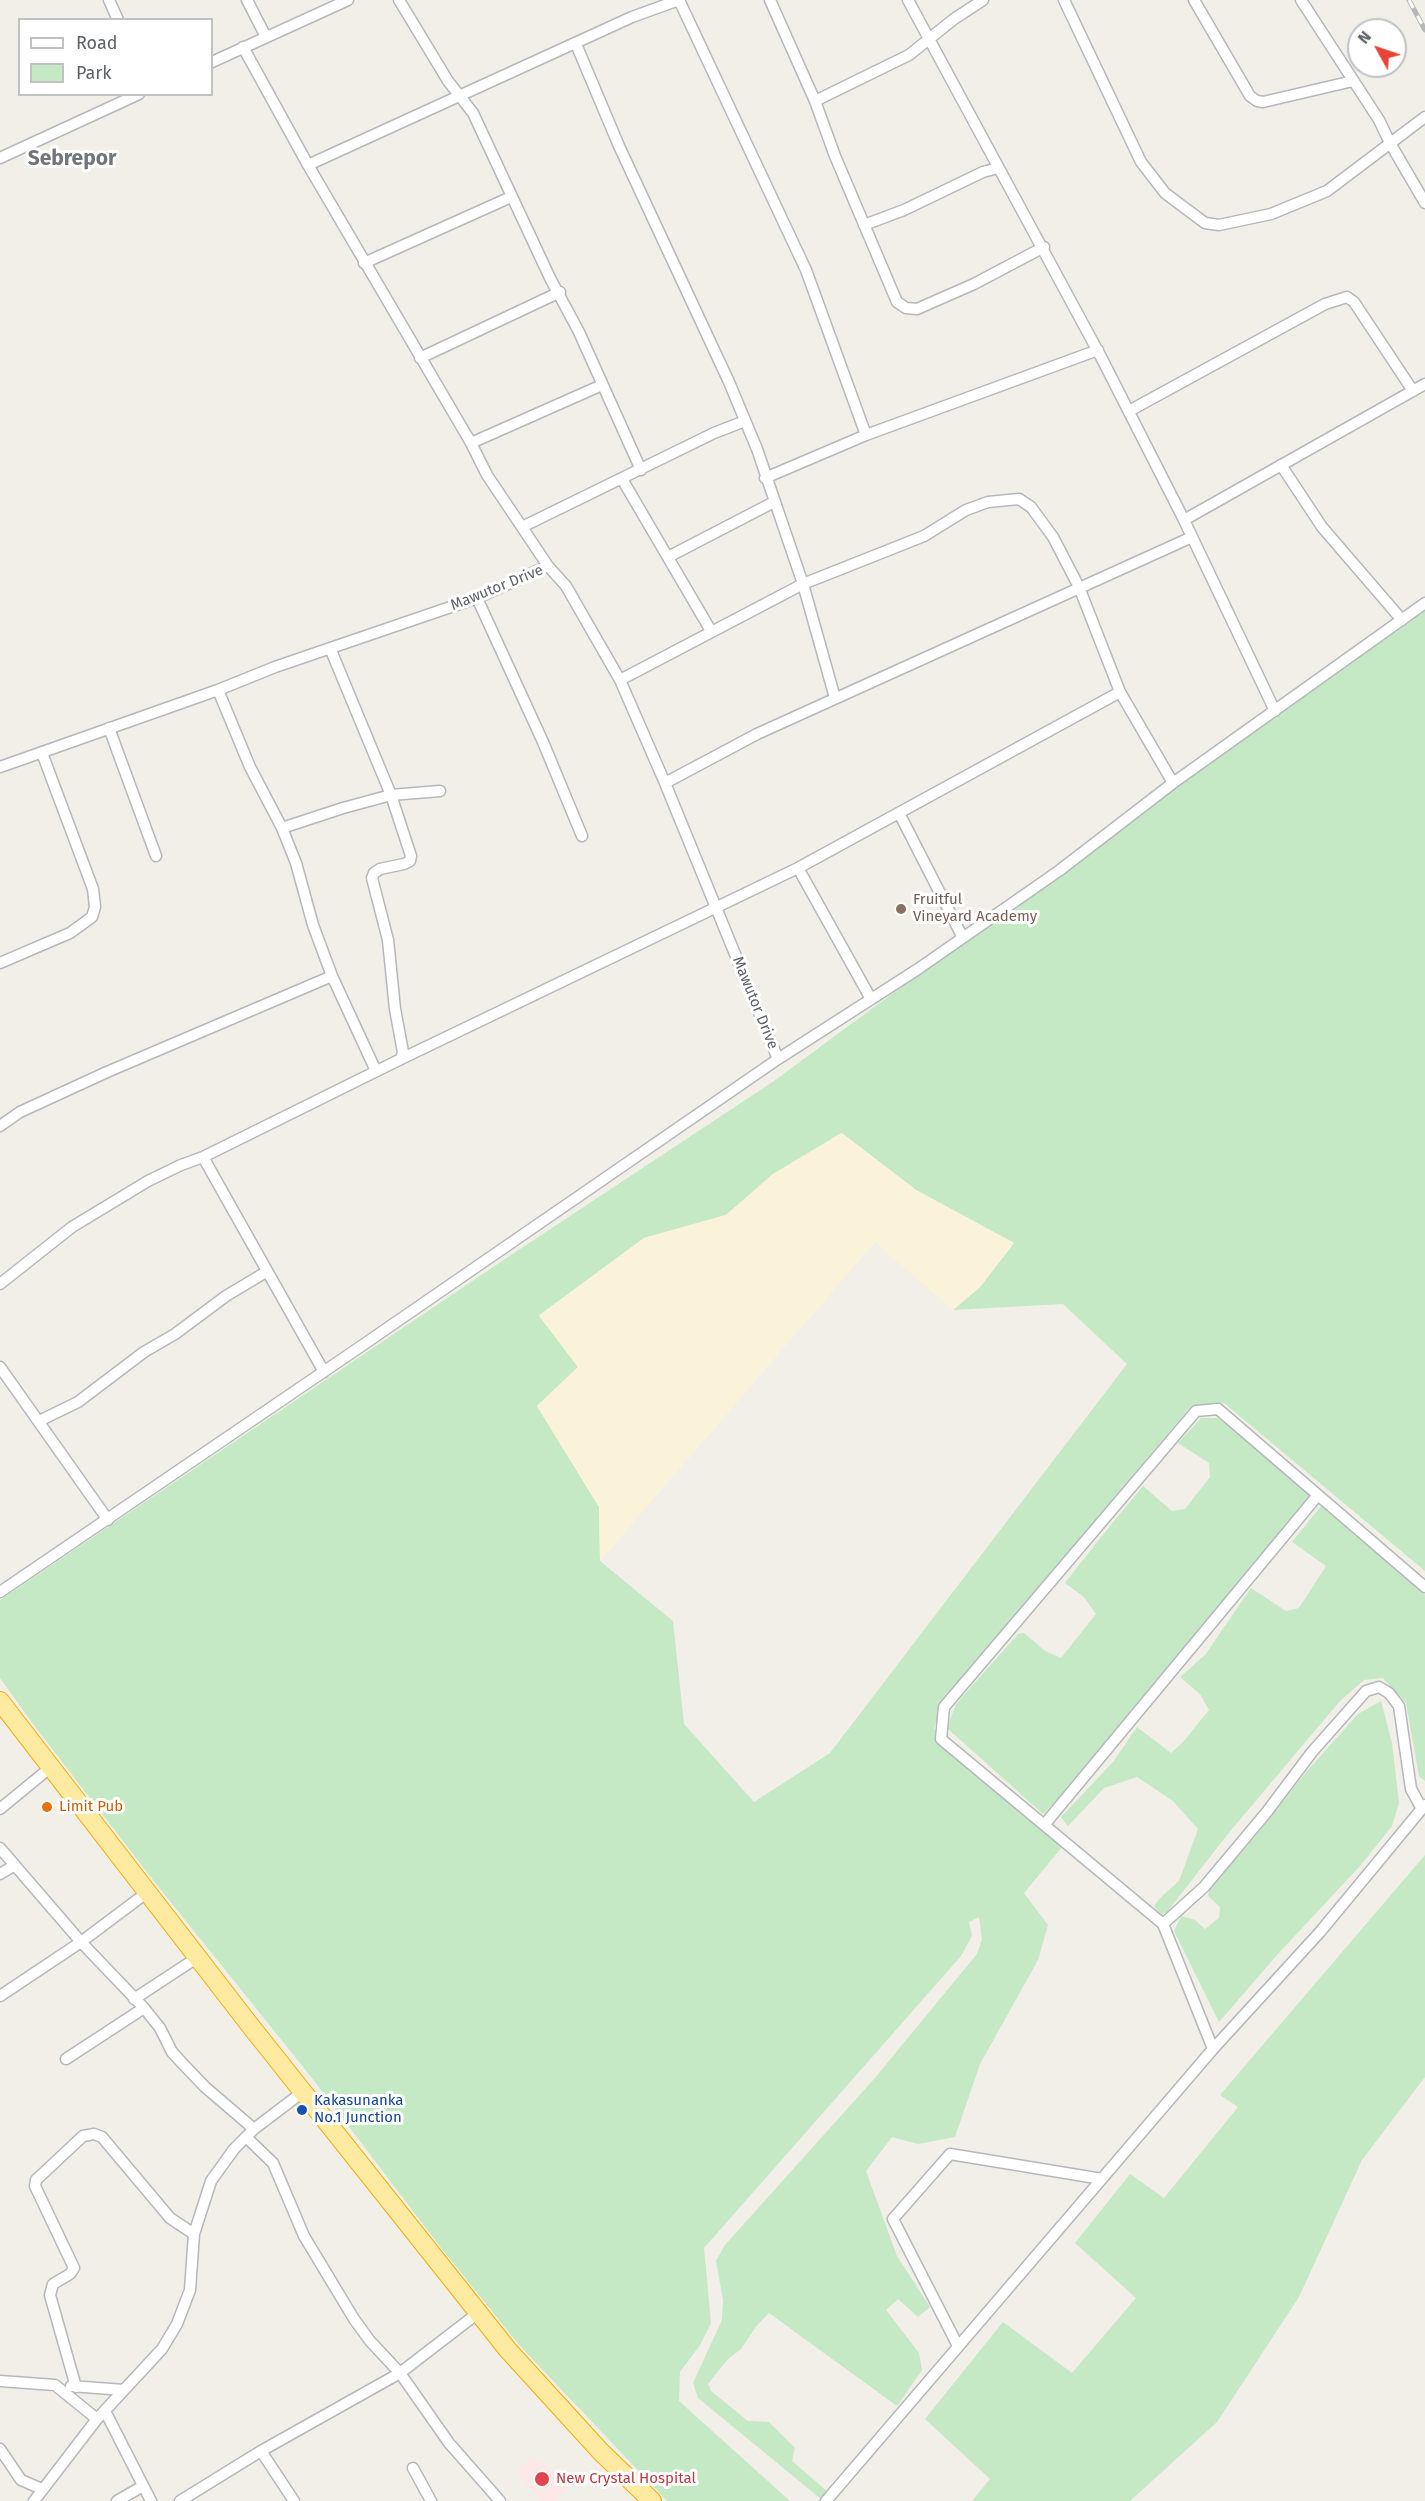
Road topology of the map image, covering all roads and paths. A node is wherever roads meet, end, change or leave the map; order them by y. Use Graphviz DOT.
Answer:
graph roads {
  1 [pos="108,0"];
  2 [pos="248,0"];
  3 [pos="348,0"];
  4 [pos="399,0"];
  5 [pos="679,0"];
  6 [pos="770,0"];
  7 [pos="908,0"];
  8 [pos="983,0"];
  9 [pos="1064,0"];
  10 [pos="1194,0"];
  11 [pos="1301,0"];
  12 [pos="117,18"];
  13 [pos="266,37"];
  14 [pos="930,39"];
  15 [pos="576,44"];
  16 [pos="243,47"];
  17 [pos="213,62"];
  18 [pos="1353,81"];
  19 [pos="135,96"];
  20 [pos="460,96"];
  21 [pos="815,100"];
  22 [pos="1425,117"];
  23 [pos="1390,143"];
  24 [pos="0,158"];
  25 [pos="308,165"];
  26 [pos="998,168"];
  27 [pos="511,197"];
  28 [pos="1425,203"];
  29 [pos="864,225"];
  30 [pos="1044,248"];
  31 [pos="364,263"];
  32 [pos="560,292"];
  33 [pos="1098,350"];
  34 [pos="420,358"];
  35 [pos="1425,384"];
  36 [pos="602,385"];
  37 [pos="1413,391"];
  38 [pos="1129,411"];
  39 [pos="745,421"];
  40 [pos="866,435"];
  41 [pos="471,443"];
  42 [pos="1281,465"];
  43 [pos="641,470"];
  44 [pos="765,478"];
  45 [pos="622,479"];
  46 [pos="774,502"];
  47 [pos="1184,520"];
  48 [pos="522,527"];
  49 [pos="1192,537"];
  50 [pos="668,557"];
  51 [pos="548,566"];
  52 [pos="803,584"];
  53 [pos="1079,587"];
  54 [pos="477,598"];
  55 [pos="1425,603"];
  56 [pos="1402,620"];
  57 [pos="711,631"];
  58 [pos="330,648"];
  59 [pos="620,680"];
  60 [pos="218,690"];
  61 [pos="1120,692"];
  62 [pos="835,698"];
  63 [pos="1275,711"];
  64 [pos="110,729"];
  65 [pos="42,753"];
  66 [pos="0,767"];
  67 [pos="665,783"];
  68 [pos="1173,783"];
  69 [pos="440,791"];
  70 [pos="391,795"];
  71 [pos="899,813"];
  72 [pos="282,828"];
  73 [pos="582,836"];
  74 [pos="156,856"];
  75 [pos="798,868"];
  76 [pos="716,908"];
  77 [pos="962,936"];
  78 [pos="0,963"];
  79 [pos="332,976"];
  80 [pos="871,999"];
  81 [pos="401,1059"];
  82 [pos="778,1059"];
  83 [pos="376,1071"];
  84 [pos="0,1126"];
  85 [pos="203,1157"];
  86 [pos="266,1272"];
  87 [pos="0,1284"];
  88 [pos="0,1367"];
  89 [pos="324,1372"];
  90 [pos="39,1421"];
  91 [pos="1318,1495"];
  92 [pos="108,1520"];
  93 [pos="1425,1587"];
  94 [pos="0,1592"];
  95 [pos="0,1701"];
  96 [pos="51,1767"];
  97 [pos="1424,1807"];
  98 [pos="0,1809"];
  99 [pos="1044,1825"];
  100 [pos="0,1848"];
  101 [pos="15,1865"];
  102 [pos="0,1874"];
  103 [pos="148,1891"];
  104 [pos="1162,1924"];
  105 [pos="81,1942"];
  106 [pos="198,1957"];
  107 [pos="0,1996"];
  108 [pos="134,1999"];
  109 [pos="144,2008"];
  110 [pos="1213,2049"];
  111 [pos="66,2059"];
  112 [pos="304,2091"];
  113 [pos="250,2133"];
  114 [pos="1101,2180"];
  115 [pos="194,2234"];
  116 [pos="478,2313"];
  117 [pos="958,2346"];
  118 [pos="400,2373"];
  119 [pos="0,2381"];
  120 [pos="56,2385"];
  121 [pos="76,2387"];
  122 [pos="124,2390"];
  123 [pos="101,2415"];
  124 [pos="0,2449"];
  125 [pos="261,2451"];
  126 [pos="413,2468"];
  127 [pos="143,2486"];
  128 [pos="42,2489"];
  129 [pos="183,2500"];
  130 [pos="34,2501"];
  131 [pos="117,2501"];
  132 [pos="151,2501"];
  133 [pos="294,2501"];
  134 [pos="431,2501"];
  135 [pos="500,2501"];
  136 [pos="652,2501"];
  137 [pos="826,2501"];
  1 -- 12 [label="street"];
  2 -- 13 [label="street"];
  3 -- 13 [label="street"];
  4 -- 20 [label="street"];
  5 -- 15 [label="street"];
  5 -- 40 [label="street"];
  6 -- 21 [label="street"];
  7 -- 14 [label="street"];
  8 -- 14 [label="street"];
  9 -- 23 [label="street"];
  10 -- 18 [label="street"];
  11 -- 18 [label="street"];
  13 -- 16 [label="street"];
  14 -- 21 [label="street"];
  14 -- 26 [label="street"];
  15 -- 20 [label="street"];
  15 -- 39 [label="street"];
  16 -- 17 [label="street"];
  16 -- 25 [label="street"];
  18 -- 23 [label="street"];
  19 -- 24 [label="street"];
  20 -- 25 [label="street"];
  20 -- 27 [label="street"];
  21 -- 29 [label="street"];
  22 -- 23 [label="street"];
  23 -- 28 [label="street"];
  25 -- 31 [label="street"];
  26 -- 29 [label="street"];
  26 -- 30 [label="street"];
  27 -- 31 [label="street"];
  27 -- 32 [label="street"];
  29 -- 30 [label="street"];
  30 -- 33 [label="street"];
  31 -- 34 [label="street"];
  32 -- 34 [label="street"];
  32 -- 36 [label="street"];
  33 -- 38 [label="street"];
  33 -- 40 [label="street"];
  34 -- 41 [label="street"];
  35 -- 37 [label="street"];
  36 -- 41 [label="street"];
  36 -- 43 [label="street"];
  37 -- 38 [label="street"];
  37 -- 42 [label="street"];
  38 -- 47 [label="street"];
  39 -- 43 [label="street"];
  39 -- 44 [label="street"];
  40 -- 44 [label="street"];
  41 -- 48 [label="street"];
  42 -- 47 [label="street"];
  42 -- 56 [label="street"];
  43 -- 45 [label="street"];
  44 -- 46 [label="street"];
  45 -- 48 [label="street"];
  45 -- 50 [label="street"];
  46 -- 50 [label="street"];
  46 -- 52 [label="street"];
  47 -- 49 [label="street"];
  48 -- 51 [label="street"];
  49 -- 53 [label="street"];
  49 -- 63 [label="street"];
  50 -- 57 [label="street"];
  51 -- 54 [label="street, Mawutor Drive"];
  51 -- 59 [label="street, Mawutor Drive"];
  52 -- 53 [label="street"];
  52 -- 57 [label="street"];
  52 -- 62 [label="street"];
  53 -- 61 [label="street"];
  53 -- 62 [label="street"];
  54 -- 58 [label="street, Mawutor Drive"];
  54 -- 73 [label="street"];
  55 -- 56 [label="street"];
  56 -- 63 [label="street"];
  57 -- 59 [label="street"];
  58 -- 60 [label="street, Mawutor Drive"];
  58 -- 70 [label="street"];
  59 -- 67 [label="street, Mawutor Drive"];
  60 -- 64 [label="street, Mawutor Drive"];
  60 -- 72 [label="street"];
  61 -- 68 [label="street"];
  61 -- 71 [label="street"];
  62 -- 67 [label="street"];
  63 -- 68 [label="street"];
  64 -- 65 [label="street, Mawutor Drive"];
  64 -- 74 [label="street"];
  65 -- 66 [label="street, Mawutor Drive"];
  65 -- 78 [label="street"];
  67 -- 76 [label="street, Mawutor Drive"];
  68 -- 77 [label="street"];
  69 -- 70 [label="street"];
  70 -- 72 [label="street"];
  70 -- 81 [label="street"];
  71 -- 75 [label="street"];
  71 -- 77 [label="street"];
  72 -- 79 [label="street"];
  75 -- 76 [label="street"];
  75 -- 80 [label="street"];
  76 -- 81 [label="street"];
  76 -- 82 [label="street, Mawutor Drive"];
  77 -- 80 [label="street"];
  79 -- 83 [label="street"];
  79 -- 84 [label="street"];
  80 -- 82 [label="street"];
  81 -- 83 [label="street"];
  82 -- 89 [label="street"];
  83 -- 85 [label="street"];
  85 -- 86 [label="street"];
  85 -- 87 [label="street"];
  86 -- 89 [label="street"];
  86 -- 90 [label="street"];
  88 -- 90 [label="street"];
  89 -- 92 [label="street"];
  90 -- 92 [label="street"];
  91 -- 93 [label="street"];
  91 -- 99 [label="street"];
  91 -- 99 [label="street"];
  92 -- 94 [label="street"];
  95 -- 96 [label="highway"];
  96 -- 98 [label="street"];
  96 -- 103 [label="highway"];
  97 -- 104 [label="street"];
  97 -- 110 [label="street"];
  99 -- 104 [label="street"];
  100 -- 101 [label="street"];
  101 -- 102 [label="street"];
  101 -- 105 [label="street"];
  103 -- 105 [label="street"];
  103 -- 106 [label="highway"];
  104 -- 110 [label="street"];
  105 -- 107 [label="street"];
  105 -- 108 [label="street"];
  106 -- 108 [label="street"];
  106 -- 112 [label="highway"];
  108 -- 109 [label="street"];
  109 -- 111 [label="street"];
  109 -- 113 [label="street"];
  110 -- 114 [label="street"];
  112 -- 113 [label="street"];
  112 -- 116 [label="highway"];
  113 -- 115 [label="street"];
  113 -- 118 [label="street"];
  114 -- 117 [label="street"];
  114 -- 117 [label="street"];
  115 -- 121 [label="street"];
  115 -- 122 [label="street"];
  116 -- 118 [label="street"];
  116 -- 136 [label="highway"];
  117 -- 137 [label="street"];
  118 -- 125 [label="street"];
  118 -- 135 [label="street"];
  119 -- 120 [label="street"];
  120 -- 121 [label="street"];
  120 -- 123 [label="street"];
  121 -- 122 [label="street"];
  122 -- 123 [label="street"];
  123 -- 127 [label="street"];
  123 -- 128 [label="street"];
  124 -- 128 [label="street"];
  125 -- 129 [label="street"];
  125 -- 133 [label="street"];
  126 -- 134 [label="street"];
  127 -- 131 [label="street"];
  127 -- 132 [label="street"];
  128 -- 130 [label="street"];
}
